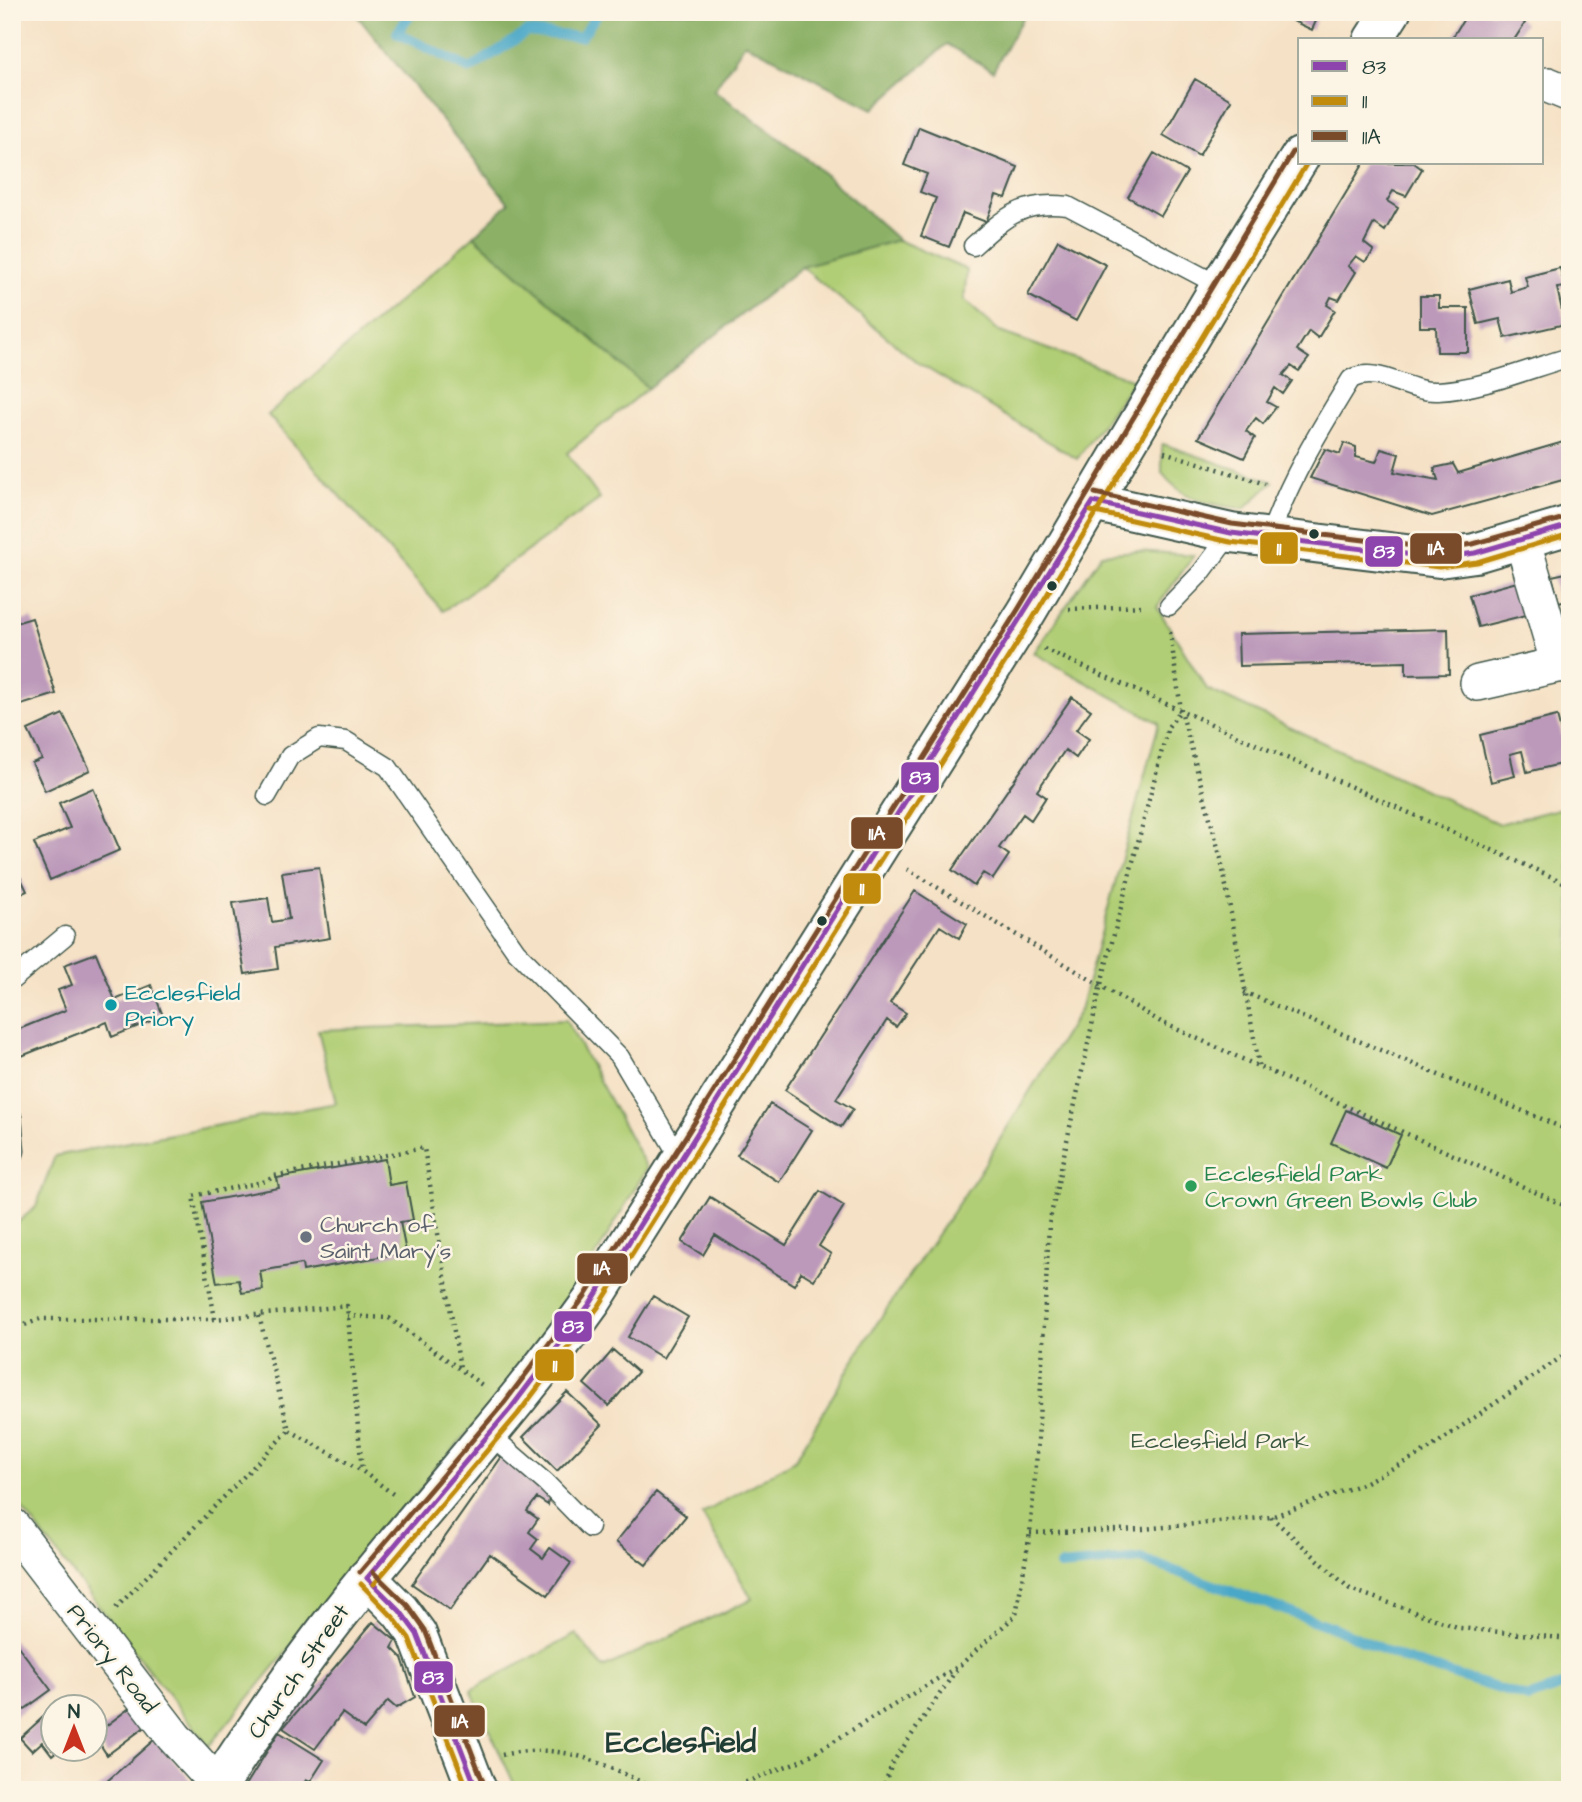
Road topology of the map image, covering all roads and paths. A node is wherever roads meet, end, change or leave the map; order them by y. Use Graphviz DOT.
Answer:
graph roads {
  1 [pos="1391,12"];
  2 [pos="1374,38"];
  3 [pos="1298,160"];
  4 [pos="973,246"];
  5 [pos="1220,286"];
  6 [pos="1570,357"];
  7 [pos="1130,440"];
  8 [pos="1287,490"];
  9 [pos="1093,502"];
  10 [pos="1570,525"];
  11 [pos="1231,533"];
  12 [pos="1269,538"];
  13 [pos="1522,539"];
  14 [pos="1169,606"];
  15 [pos="1019,624"];
  16 [pos="1564,663"];
  17 [pos="1478,683"];
  18 [pos="1181,710"];
  19 [pos="267,796"];
  20 [pos="877,850"];
  21 [pos="1570,885"];
  22 [pos="65,936"];
  23 [pos="12,980"];
  24 [pos="1100,988"];
  25 [pos="1244,992"];
  26 [pos="1260,1065"];
  27 [pos="12,1117"];
  28 [pos="1570,1131"];
  29 [pos="12,1159"];
  30 [pos="681,1160"];
  31 [pos="1570,1208"];
  32 [pos="259,1316"];
  33 [pos="347,1316"];
  34 [pos="215,1319"];
  35 [pos="12,1330"];
  36 [pos="1570,1351"];
  37 [pos="460,1368"];
  38 [pos="500,1421"];
  39 [pos="289,1430"];
  40 [pos="362,1471"];
  41 [pos="419,1513"];
  42 [pos="1271,1517"];
  43 [pos="12,1526"];
  44 [pos="590,1528"];
  45 [pos="1030,1533"];
  46 [pos="367,1578"];
  47 [pos="93,1632"];
  48 [pos="1570,1639"];
  49 [pos="959,1666"];
  50 [pos="471,1776"];
  51 [pos="218,1788"];
  52 [pos="657,1790"];
  53 [pos="726,1790"];
  54 [pos="882,1790"];
  1 -- 2 [label="main road"];
  3 -- 5 [label="main road, Church Street"];
  4 -- 5 [label="lane"];
  5 -- 7 [label="main road, Church Street"];
  6 -- 8 [label="lane"];
  7 -- 8 [label="path"];
  7 -- 9 [label="main road, Church Street"];
  8 -- 12 [label="lane"];
  9 -- 11 [label="main road"];
  9 -- 15 [label="main road, Church Street"];
  10 -- 13 [label="main road"];
  11 -- 12 [label="main road"];
  11 -- 14 [label="lane"];
  12 -- 13 [label="main road"];
  13 -- 16 [label="street"];
  14 -- 15 [label="path"];
  14 -- 18 [label="path"];
  15 -- 18 [label="path"];
  15 -- 20 [label="main road, Church Street"];
  16 -- 17 [label="street"];
  18 -- 21 [label="path"];
  18 -- 24 [label="path"];
  18 -- 25 [label="path"];
  19 -- 30 [label="lane"];
  20 -- 24 [label="path"];
  20 -- 30 [label="main road, Church Street"];
  22 -- 23 [label="lane"];
  24 -- 26 [label="path"];
  24 -- 45 [label="path"];
  25 -- 26 [label="path"];
  25 -- 28 [label="path"];
  26 -- 31 [label="path"];
  27 -- 29 [label="lane"];
  30 -- 38 [label="main road, Church Street"];
  32 -- 33 [label="path"];
  32 -- 34 [label="path"];
  32 -- 39 [label="path"];
  33 -- 37 [label="path"];
  33 -- 40 [label="path"];
  34 -- 35 [label="path"];
  34 -- 37 [label="path"];
  36 -- 42 [label="path"];
  37 -- 38 [label="path"];
  38 -- 41 [label="main road, Church Street"];
  38 -- 44 [label="lane"];
  39 -- 40 [label="path"];
  39 -- 47 [label="path"];
  40 -- 41 [label="path"];
  41 -- 46 [label="main road, Church Street"];
  42 -- 45 [label="path"];
  42 -- 48 [label="path"];
  43 -- 47 [label="street, Priory Road"];
  45 -- 49 [label="path"];
  46 -- 50 [label="main road"];
  46 -- 51 [label="main road, Church Street"];
  47 -- 51 [label="street, Priory Road"];
  49 -- 53 [label="path"];
  49 -- 54 [label="path"];
  50 -- 52 [label="path"];
}
